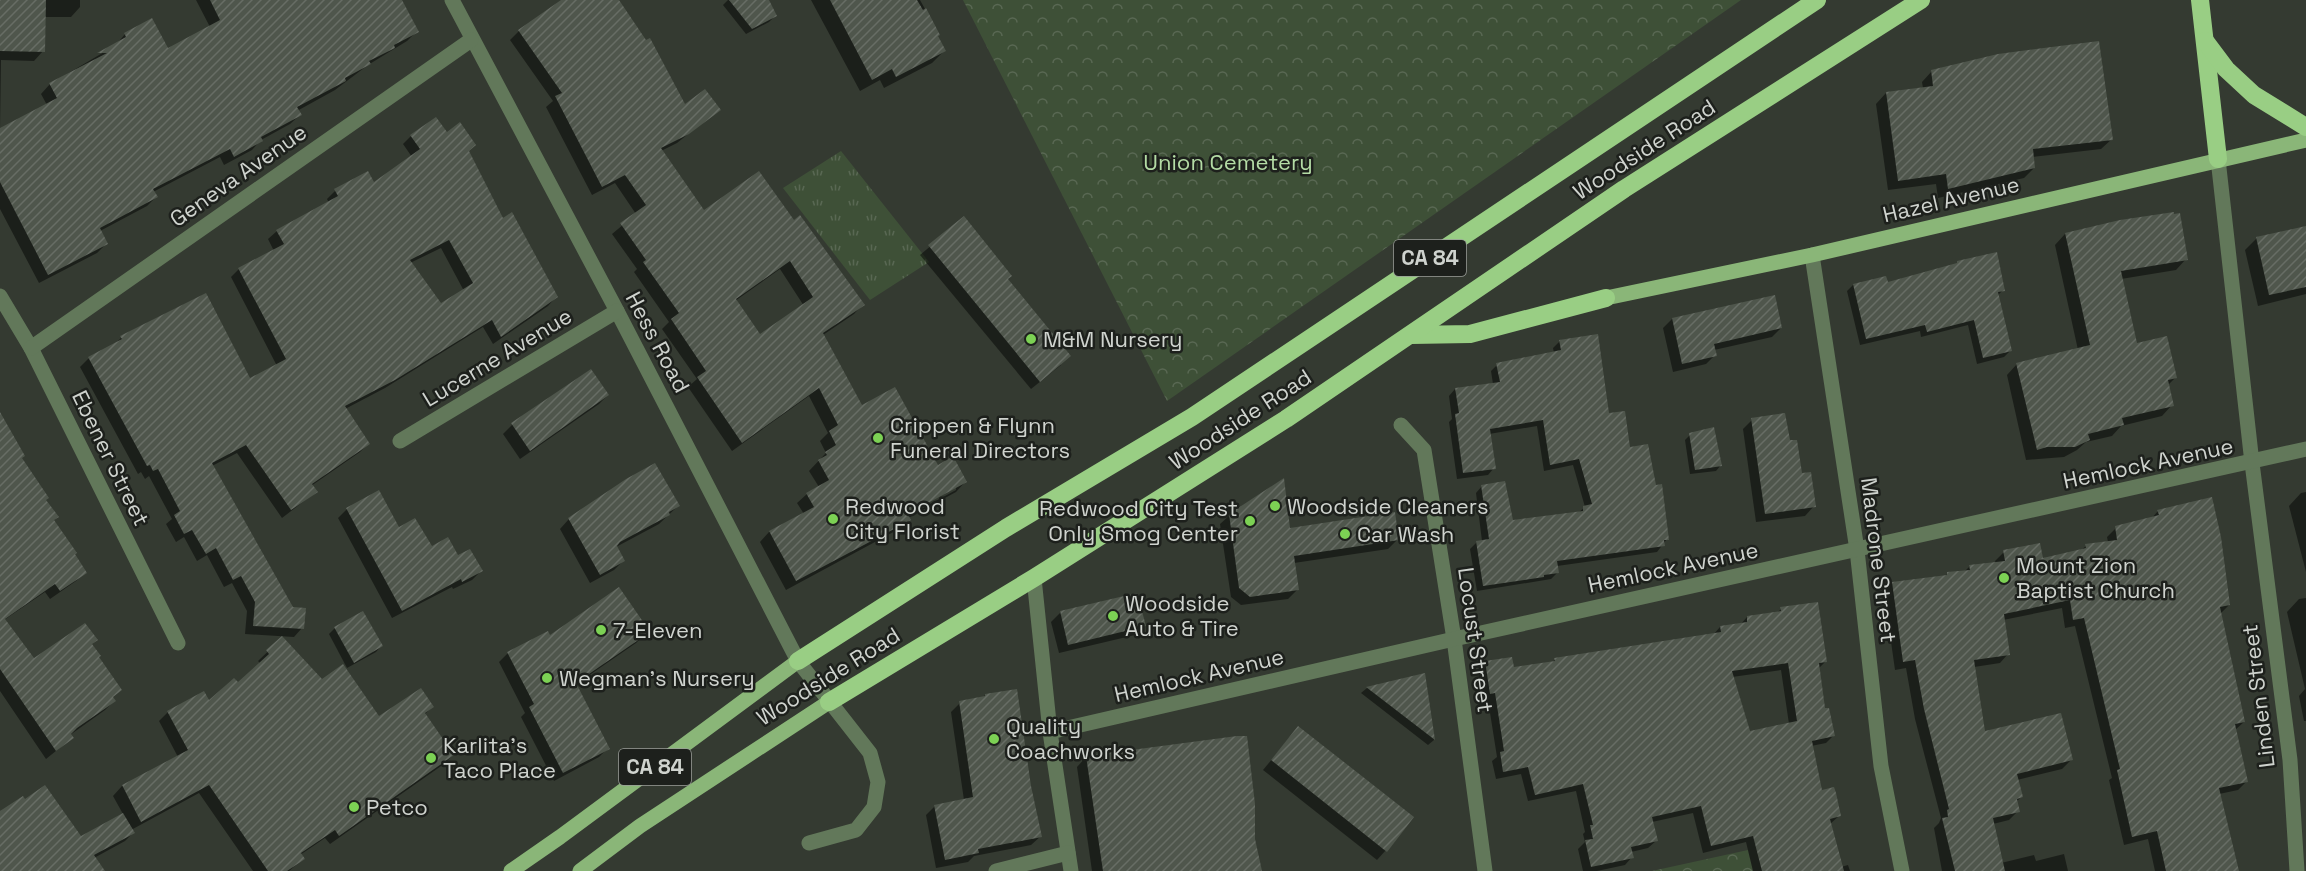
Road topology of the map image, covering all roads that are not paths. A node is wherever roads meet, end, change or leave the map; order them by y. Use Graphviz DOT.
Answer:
graph roads {
  1 [pos="452,0"];
  2 [pos="1921,0"];
  3 [pos="2200,0"];
  4 [pos="1814,1"];
  5 [pos="471,40"];
  6 [pos="2204,40"];
  7 [pos="2306,127"];
  8 [pos="2306,140"];
  9 [pos="2218,159"];
  10 [pos="1812,255"];
  11 [pos="0,296"];
  12 [pos="1606,298"];
  13 [pos="617,311"];
  14 [pos="1411,335"];
  15 [pos="31,348"];
  16 [pos="1401,425"];
  17 [pos="400,441"];
  18 [pos="2306,450"];
  19 [pos="2252,463"];
  20 [pos="1857,550"];
  21 [pos="1034,578"];
  22 [pos="1454,639"];
  23 [pos="178,643"];
  24 [pos="798,661"];
  25 [pos="829,702"];
  26 [pos="1050,732"];
  27 [pos="809,843"];
  28 [pos="1068,853"];
  29 [pos="511,871"];
  30 [pos="580,871"];
  31 [pos="996,871"];
  32 [pos="1071,871"];
  33 [pos="1485,871"];
  34 [pos="1902,871"];
  35 [pos="2297,871"];
  1 -- 5 [label="street, Hess Road"];
  2 -- 14 [label="highway, Woodside Road / CA 84"];
  3 -- 6 [label="highway"];
  4 -- 24 [label="highway, Woodside Road / CA 84"];
  5 -- 13 [label="street, Hess Road"];
  5 -- 15 [label="street, Geneva Avenue"];
  6 -- 7 [label="highway"];
  6 -- 9 [label="highway"];
  8 -- 9 [label="main road, Hazel Avenue"];
  9 -- 10 [label="main road, Hazel Avenue"];
  9 -- 19 [label="street, Linden Street"];
  10 -- 12 [label="main road, Hazel Avenue"];
  10 -- 20 [label="street, Madrone Street"];
  11 -- 15 [label="street, Ebener Street"];
  12 -- 14 [label="highway"];
  13 -- 17 [label="street, Lucerne Avenue"];
  13 -- 24 [label="street, Hess Road"];
  14 -- 21 [label="highway, Woodside Road / CA 84"];
  15 -- 23 [label="street, Ebener Street"];
  16 -- 22 [label="street, Locust Street"];
  18 -- 19 [label="street, Hemlock Avenue"];
  19 -- 20 [label="street, Hemlock Avenue"];
  19 -- 35 [label="street, Linden Street"];
  20 -- 22 [label="street, Hemlock Avenue"];
  20 -- 34 [label="street, Madrone Street"];
  21 -- 25 [label="highway, Woodside Road / CA 84"];
  21 -- 26 [label="street"];
  22 -- 26 [label="street, Hemlock Avenue"];
  22 -- 33 [label="street, Locust Street"];
  24 -- 25 [label="street, Hess Road"];
  24 -- 29 [label="main road, Woodside Road / CA 84"];
  25 -- 27 [label="street, Hess Road"];
  25 -- 30 [label="main road, Woodside Road / CA 84"];
  26 -- 28 [label="street"];
  28 -- 31 [label="street"];
  28 -- 32 [label="street"];
}
